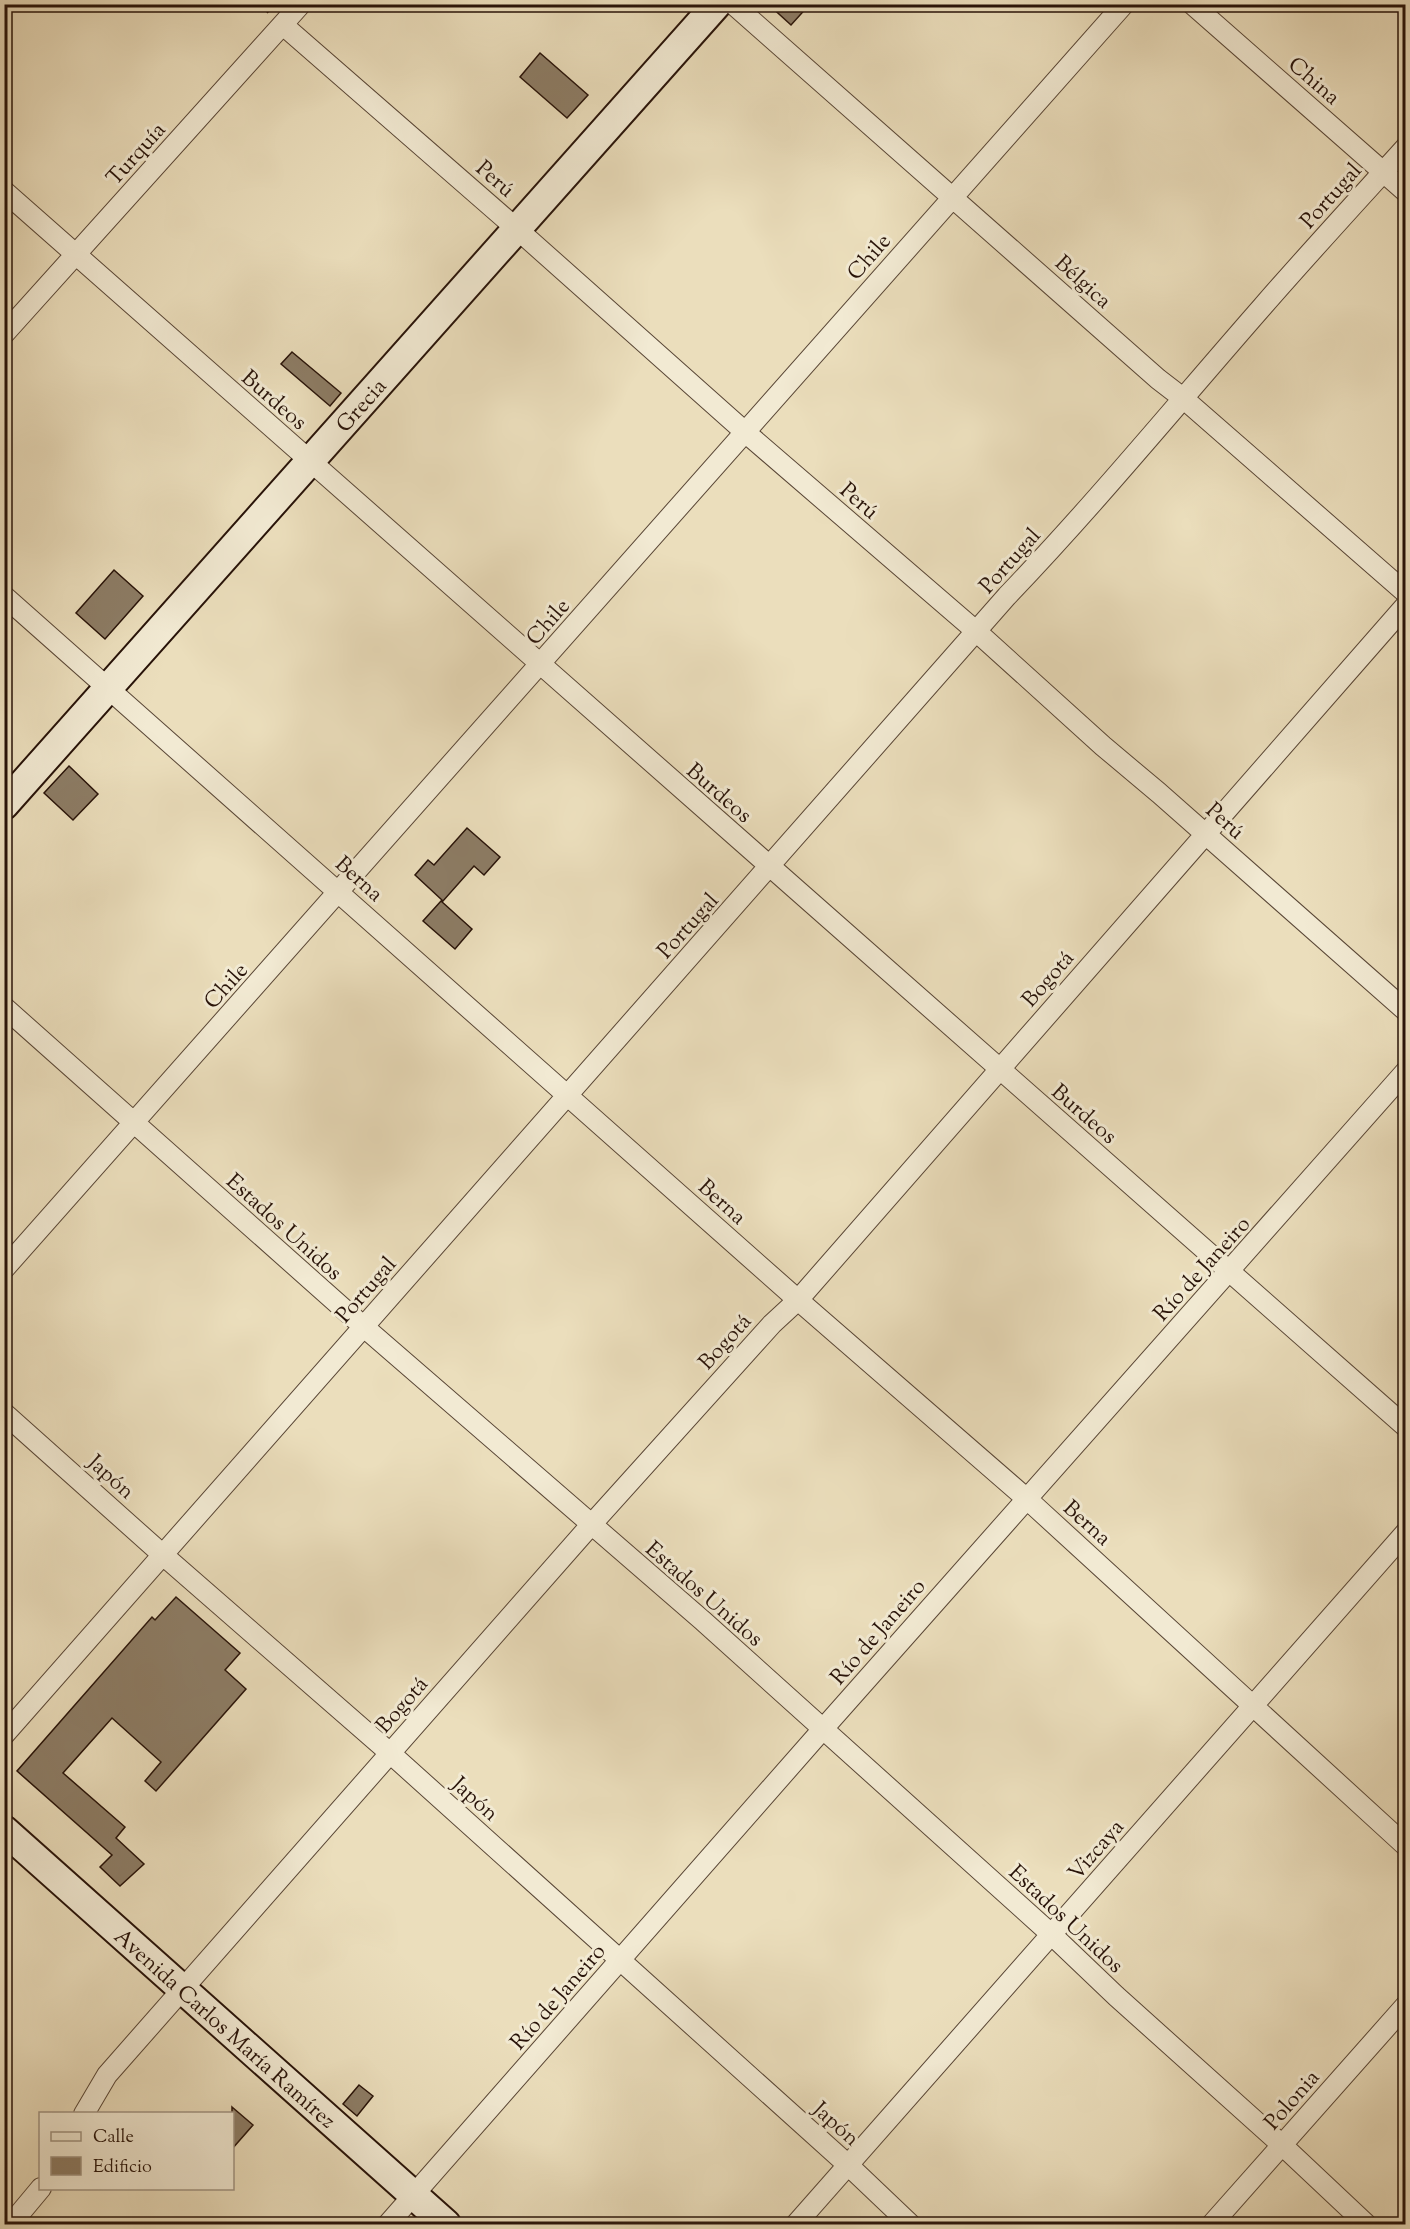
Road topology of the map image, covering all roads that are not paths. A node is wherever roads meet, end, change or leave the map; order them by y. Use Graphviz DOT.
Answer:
graph roads {
  1 [pos="301,4"];
  2 [pos="717,4"];
  3 [pos="733,4"];
  4 [pos="1124,4"];
  5 [pos="1192,4"];
  6 [pos="283,25"];
  7 [pos="1406,147"];
  8 [pos="1383,172"];
  9 [pos="4,191"];
  10 [pos="1406,192"];
  11 [pos="952,196"];
  12 [pos="517,229"];
  13 [pos="75,254"];
  14 [pos="4,334"];
  15 [pos="1184,399"];
  16 [pos="745,432"];
  17 [pos="310,462"];
  18 [pos="1406,593"];
  19 [pos="4,596"];
  20 [pos="1406,605"];
  21 [pos="977,632"];
  22 [pos="540,665"];
  23 [pos="109,689"];
  24 [pos="4,805"];
  25 [pos="1205,834"];
  26 [pos="770,867"];
  27 [pos="339,892"];
  28 [pos="4,1007"];
  29 [pos="1406,1011"];
  30 [pos="999,1070"];
  31 [pos="1406,1071"];
  32 [pos="568,1095"];
  33 [pos="134,1123"];
  34 [pos="4,1269"];
  35 [pos="1229,1272"];
  36 [pos="798,1300"];
  37 [pos="364,1327"];
  38 [pos="4,1413"];
  39 [pos="1406,1427"];
  40 [pos="1027,1498"];
  41 [pos="590,1526"];
  42 [pos="1406,1532"];
  43 [pos="163,1555"];
  44 [pos="1253,1704"];
  45 [pos="822,1730"];
  46 [pos="4,1735"];
  47 [pos="390,1753"];
  48 [pos="4,1830"];
  49 [pos="1406,1846"];
  50 [pos="1051,1934"];
  51 [pos="620,1960"];
  52 [pos="182,1989"];
  53 [pos="1406,2005"];
  54 [pos="85,2112"];
  55 [pos="1282,2145"];
  56 [pos="848,2165"];
  57 [pos="39,2190"];
  58 [pos="414,2195"];
  59 [pos="11,2224"];
  60 [pos="388,2224"];
  61 [pos="446,2224"];
  62 [pos="796,2224"];
  63 [pos="910,2224"];
  64 [pos="1212,2224"];
  65 [pos="1366,2224"];
  1 -- 6 [label="street, Turquía"];
  2 -- 12 [label="street, Grecia"];
  3 -- 11 [label="street, Bélgica"];
  4 -- 11 [label="street, Chile"];
  5 -- 8 [label="street, China"];
  6 -- 12 [label="street, Perú"];
  6 -- 13 [label="street, Turquía"];
  7 -- 8 [label="street, Portugal"];
  8 -- 10 [label="street, China"];
  8 -- 15 [label="street, Portugal"];
  9 -- 13 [label="street, Burdeos"];
  11 -- 15 [label="street, Bélgica"];
  11 -- 16 [label="street, Chile"];
  12 -- 16 [label="street, Perú"];
  12 -- 17 [label="street, Grecia"];
  13 -- 14 [label="street, Turquía"];
  13 -- 17 [label="street, Burdeos"];
  15 -- 18 [label="street, Bélgica"];
  15 -- 21 [label="street, Portugal"];
  16 -- 21 [label="street, Perú"];
  16 -- 22 [label="street, Chile"];
  17 -- 22 [label="street, Burdeos"];
  17 -- 23 [label="street, Grecia"];
  19 -- 23 [label="street, Berna"];
  20 -- 25 [label="street, Bogotá"];
  21 -- 25 [label="street, Perú"];
  21 -- 26 [label="street, Portugal"];
  22 -- 26 [label="street, Burdeos"];
  22 -- 27 [label="street, Chile"];
  23 -- 24 [label="street, Grecia"];
  23 -- 27 [label="street, Berna"];
  25 -- 29 [label="street, Perú"];
  25 -- 30 [label="street, Bogotá"];
  26 -- 30 [label="street, Burdeos"];
  26 -- 32 [label="street, Portugal"];
  27 -- 32 [label="street, Berna"];
  27 -- 33 [label="street, Chile"];
  28 -- 33 [label="street, Estados Unidos"];
  30 -- 35 [label="street, Burdeos"];
  30 -- 36 [label="street, Bogotá"];
  31 -- 35 [label="street, Río de Janeiro"];
  32 -- 36 [label="street, Berna"];
  32 -- 37 [label="street, Portugal"];
  33 -- 34 [label="street, Chile"];
  33 -- 37 [label="street, Estados Unidos"];
  35 -- 39 [label="street, Burdeos"];
  35 -- 40 [label="street, Río de Janeiro"];
  36 -- 40 [label="street, Berna"];
  36 -- 41 [label="street, Bogotá"];
  37 -- 41 [label="street, Estados Unidos"];
  37 -- 43 [label="street, Portugal"];
  38 -- 43 [label="street, Japón"];
  40 -- 44 [label="street, Berna"];
  40 -- 45 [label="street, Río de Janeiro"];
  41 -- 45 [label="street, Estados Unidos"];
  41 -- 47 [label="street, Bogotá"];
  42 -- 44 [label="street, Vizcaya"];
  43 -- 46 [label="street, Portugal"];
  43 -- 47 [label="street, Japón"];
  44 -- 49 [label="street, Berna"];
  44 -- 50 [label="street, Vizcaya"];
  45 -- 50 [label="street, Estados Unidos"];
  45 -- 51 [label="street, Río de Janeiro"];
  47 -- 51 [label="street, Japón"];
  47 -- 52 [label="street, Bogotá"];
  48 -- 52 [label="street, Avenida Carlos María Ramírez"];
  50 -- 55 [label="street, Estados Unidos"];
  50 -- 56 [label="street, Vizcaya"];
  51 -- 56 [label="street, Japón"];
  51 -- 58 [label="street, Río de Janeiro"];
  52 -- 54 [label="street, Bogotá"];
  52 -- 58 [label="street, Avenida Carlos María Ramírez"];
  53 -- 55 [label="street, Polonia"];
  55 -- 64 [label="street, Polonia"];
  55 -- 65 [label="street, Estados Unidos"];
  56 -- 62 [label="street, Vizcaya"];
  56 -- 63 [label="street, Japón"];
  57 -- 59 [label="street"];
  58 -- 60 [label="street, Río de Janeiro"];
  58 -- 61 [label="street, Avenida Carlos María Ramírez"];
}
